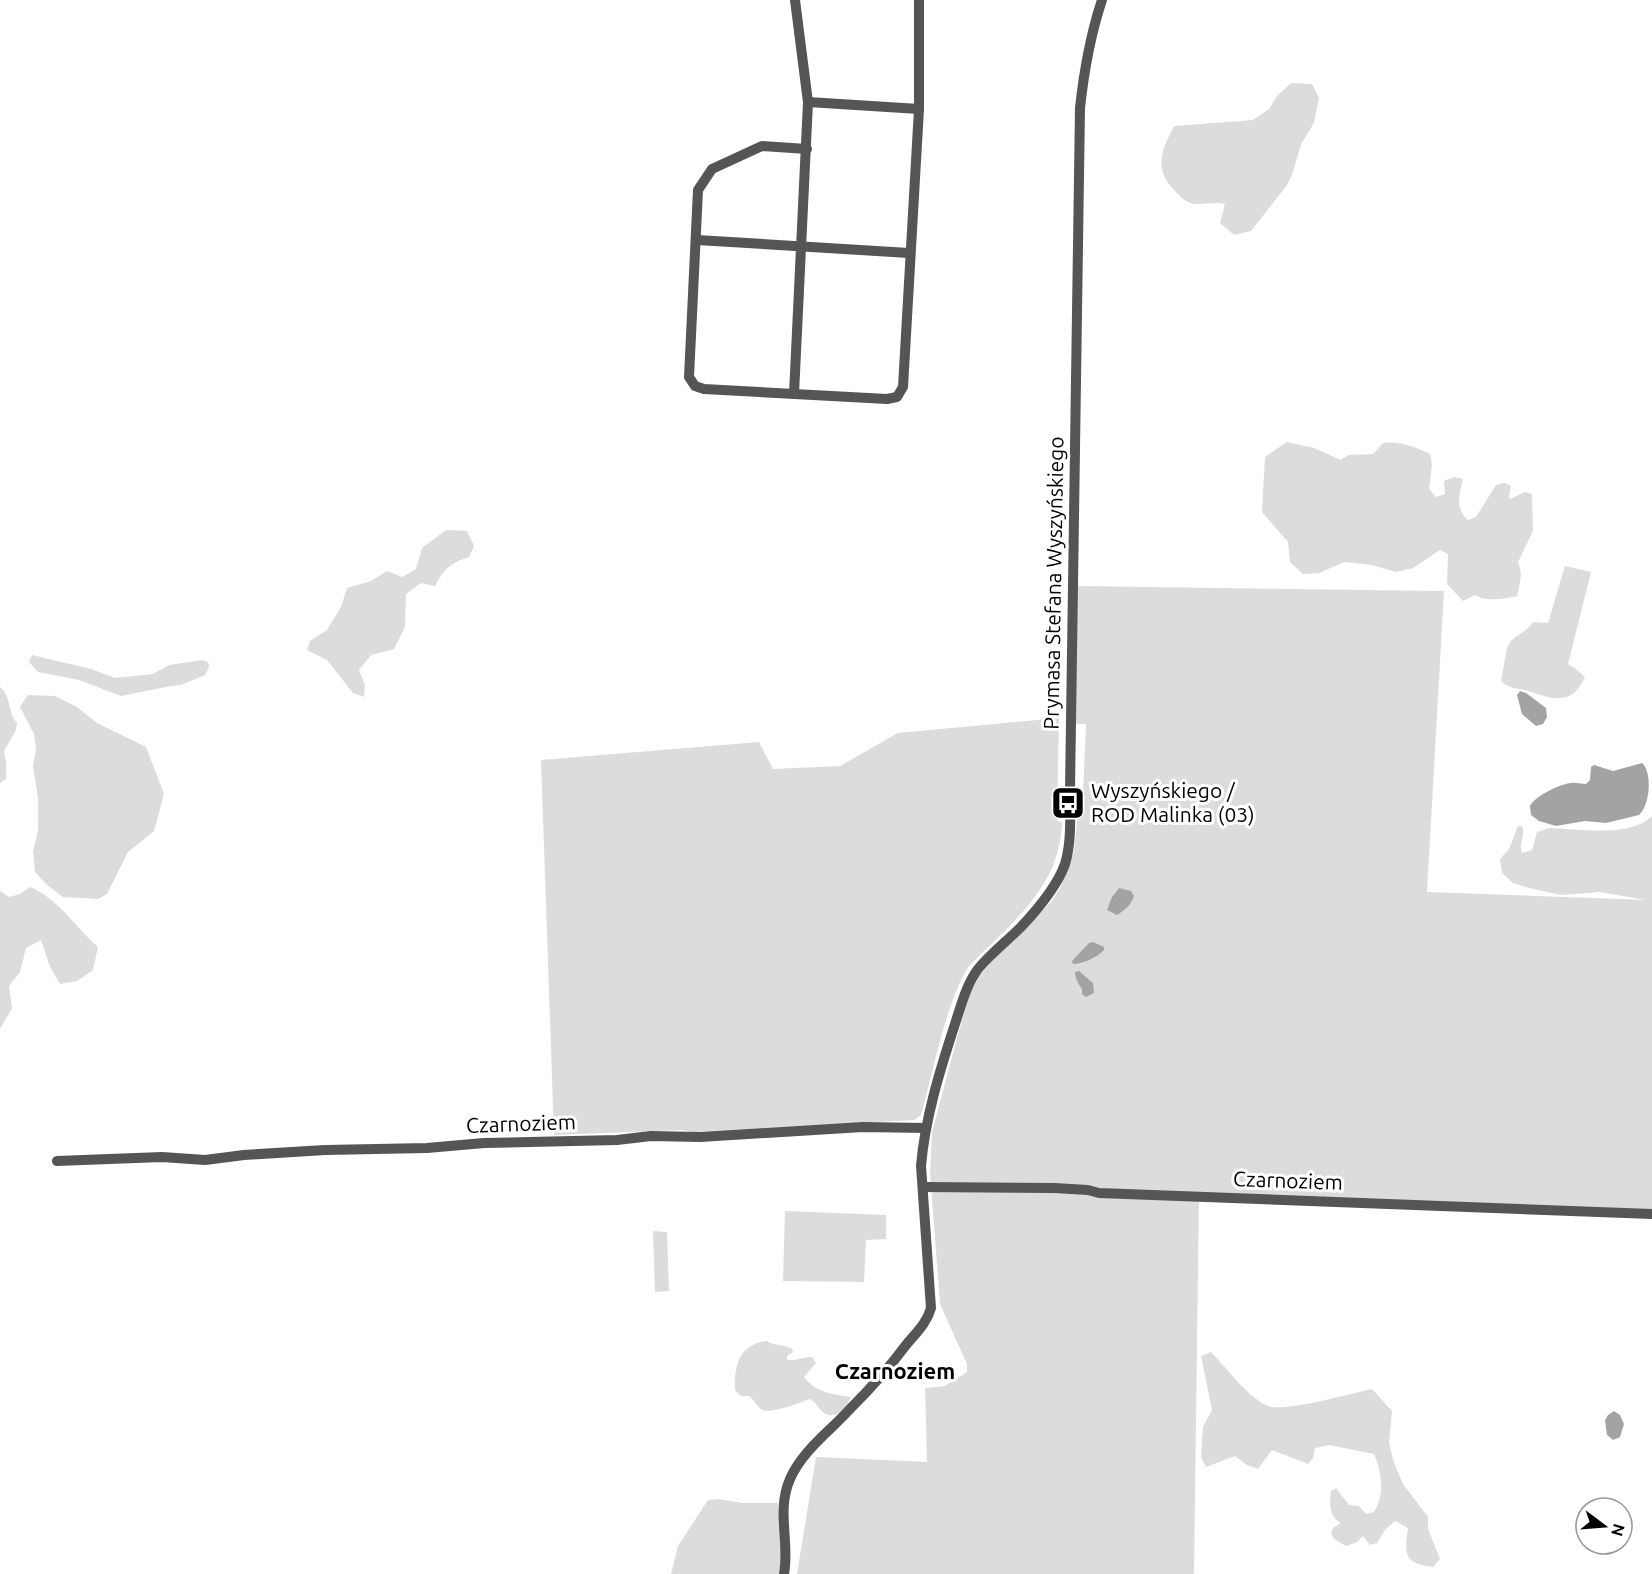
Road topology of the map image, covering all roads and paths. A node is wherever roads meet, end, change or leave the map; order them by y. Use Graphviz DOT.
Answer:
graph roads {
  1 [pos="795,0"];
  2 [pos="920,0"];
  3 [pos="1102,0"];
  4 [pos="808,102"];
  5 [pos="919,109"];
  6 [pos="807,149"];
  7 [pos="697,240"];
  8 [pos="802,246"];
  9 [pos="909,252"];
  10 [pos="794,394"];
  11 [pos="926,1128"];
  12 [pos="57,1161"];
  13 [pos="923,1187"];
  14 [pos="1652,1214"];
  15 [pos="784,1574"];
  1 -- 4 [label="street"];
  2 -- 5 [label="street"];
  3 -- 11 [label="street, Prymasa Stefana Wyszyńskiego"];
  4 -- 5 [label="street"];
  4 -- 6 [label="street"];
  5 -- 9 [label="street"];
  6 -- 7 [label="street"];
  6 -- 8 [label="street"];
  7 -- 8 [label="street"];
  7 -- 10 [label="street"];
  8 -- 9 [label="street"];
  8 -- 10 [label="street"];
  9 -- 10 [label="street"];
  11 -- 12 [label="street, Czarnoziem"];
  11 -- 13 [label="street"];
  13 -- 14 [label="street, Czarnoziem"];
  13 -- 15 [label="street"];
}
